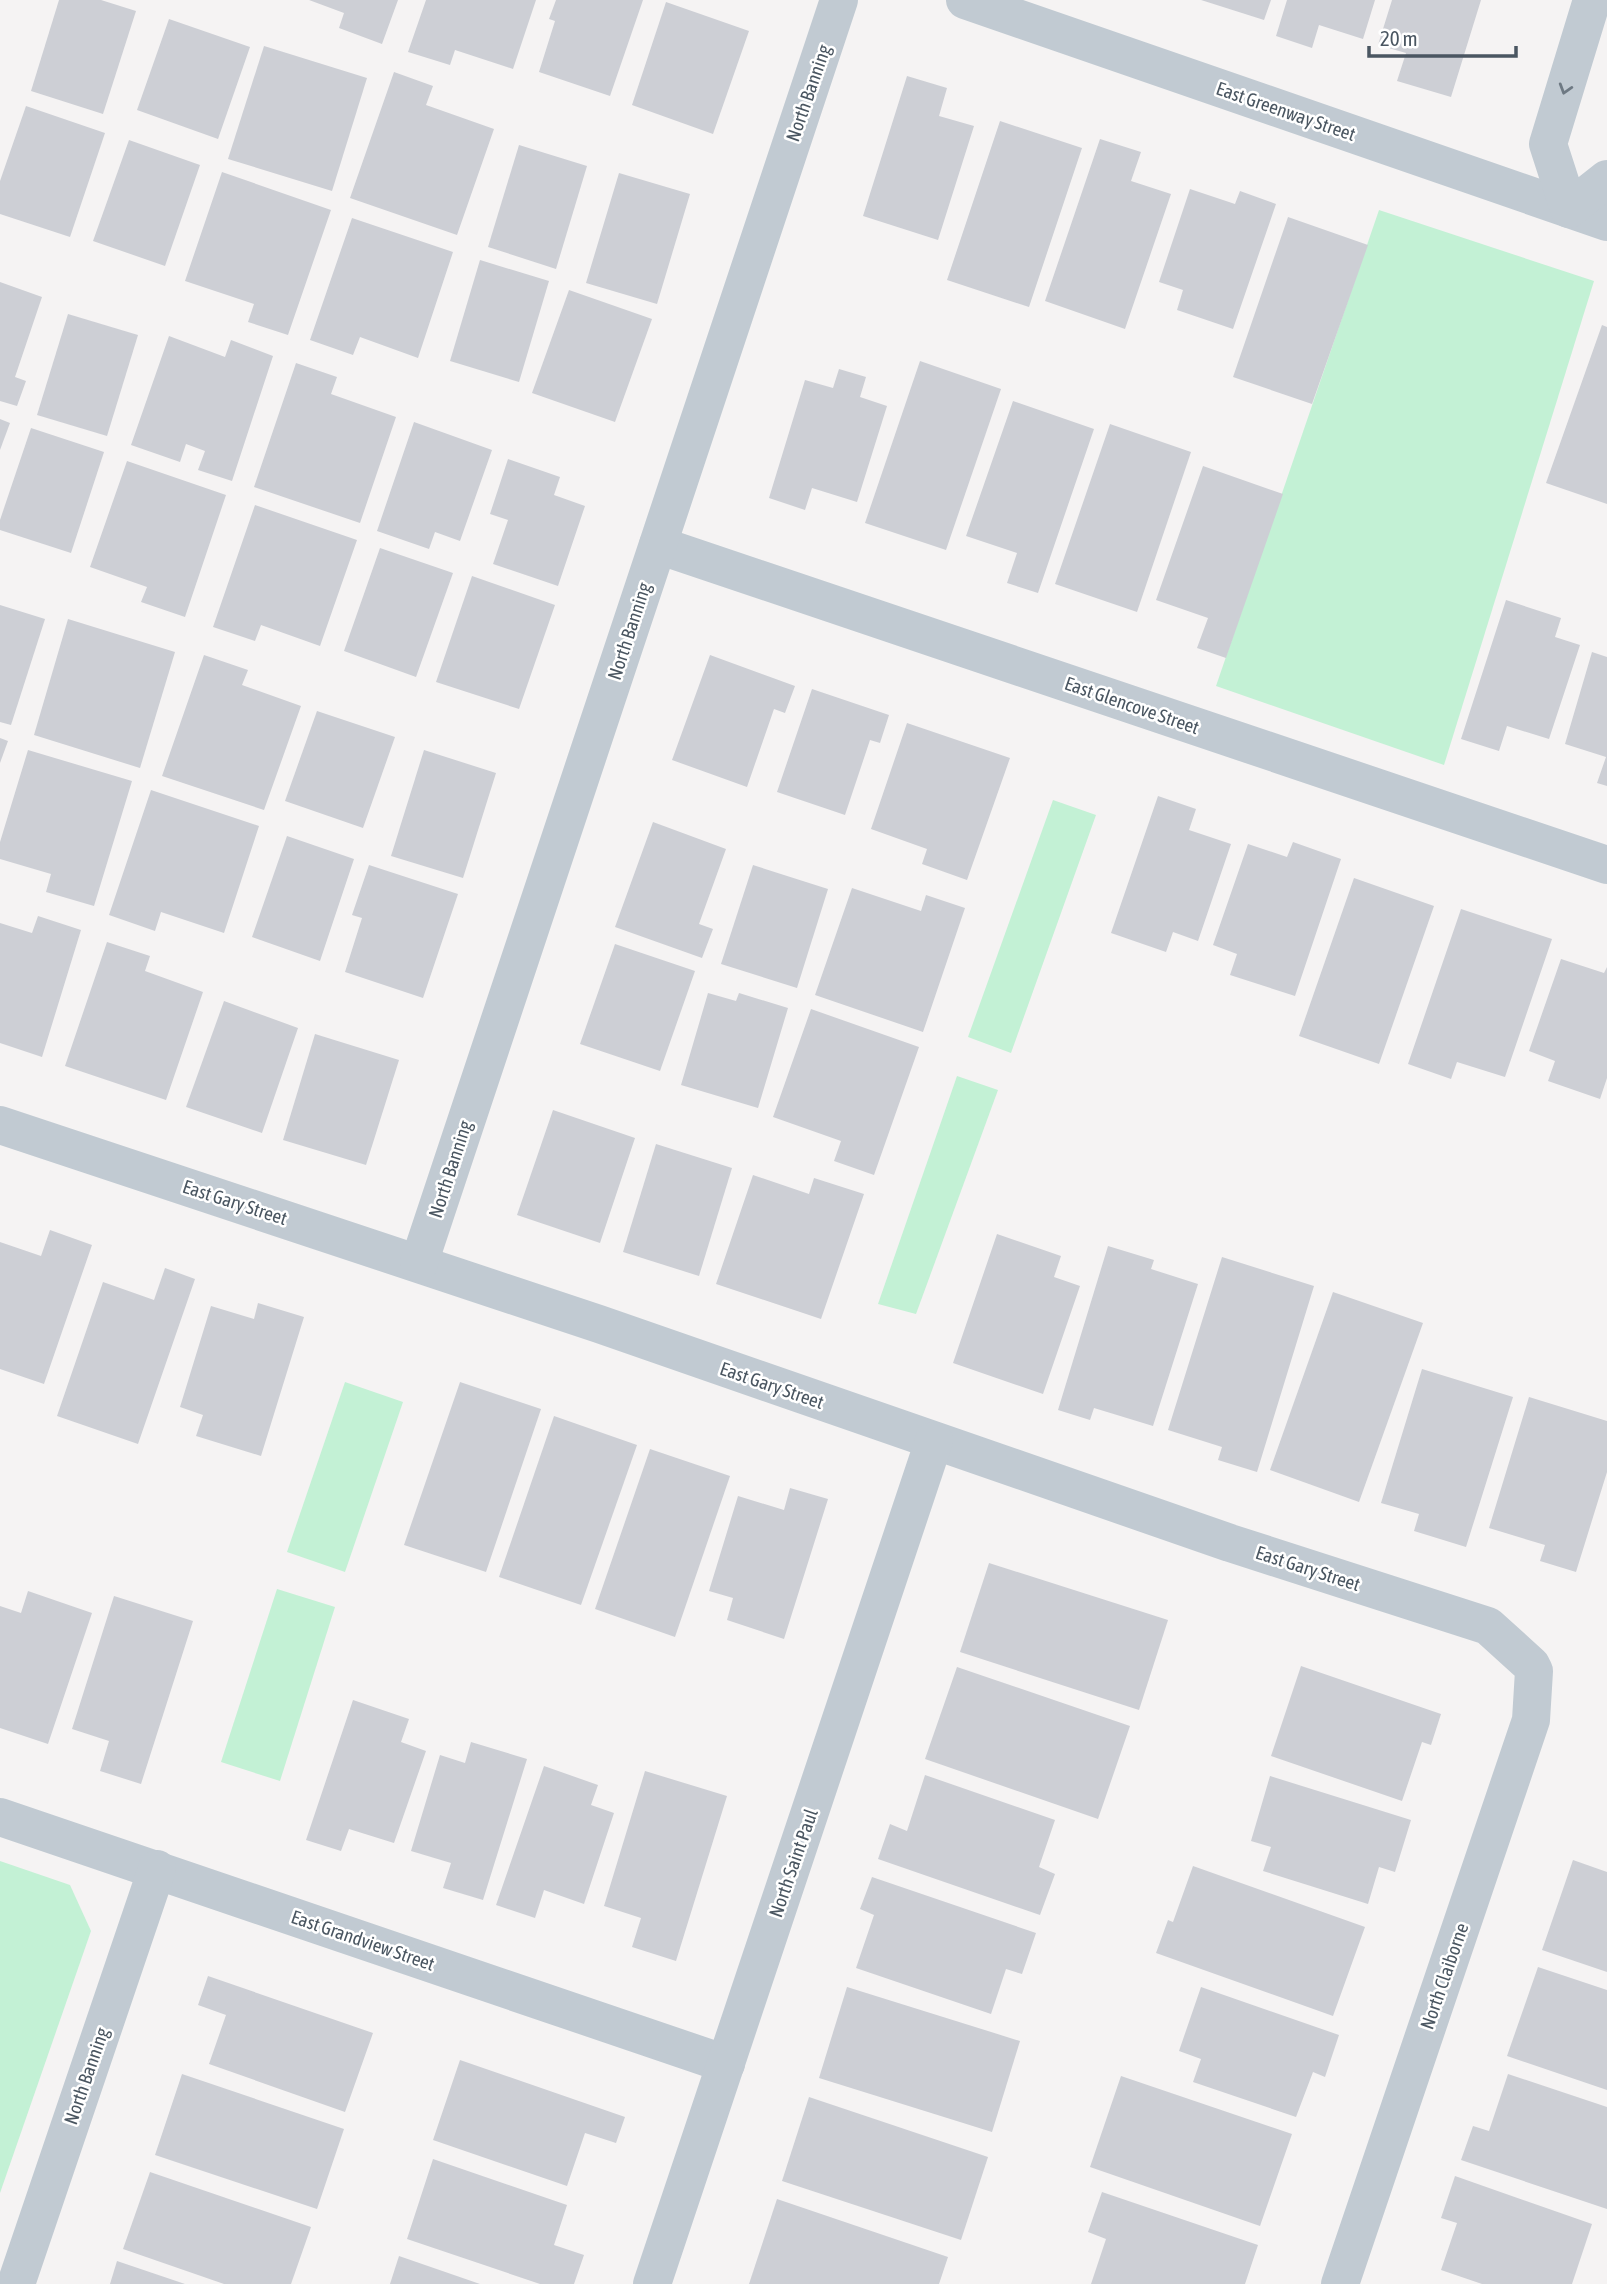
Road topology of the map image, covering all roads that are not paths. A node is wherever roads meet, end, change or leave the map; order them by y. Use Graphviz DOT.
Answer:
graph roads {
  1 [pos="839,0"];
  2 [pos="965,0"];
  3 [pos="1592,0"];
  4 [pos="1607,179"];
  5 [pos="1569,209"];
  6 [pos="1607,222"];
  7 [pos="658,545"];
  8 [pos="1607,865"];
  9 [pos="0,1125"];
  10 [pos="419,1263"];
  11 [pos="934,1441"];
  12 [pos="1531,1665"];
  13 [pos="0,1817"];
  14 [pos="157,1869"];
  15 [pos="726,2064"];
  16 [pos="16,2284"];
  17 [pos="652,2284"];
  18 [pos="1340,2284"];
  1 -- 7 [label="street, North Banning"];
  2 -- 5 [label="street, East Greenway Street"];
  3 -- 5 [label="street, one-way"];
  4 -- 5 [label="street"];
  5 -- 6 [label="street, East Greenway Street"];
  7 -- 8 [label="street, East Glencove Street"];
  7 -- 10 [label="street, North Banning"];
  9 -- 10 [label="street, East Gary Street"];
  10 -- 11 [label="street, East Gary Street"];
  11 -- 12 [label="street, East Gary Street"];
  11 -- 15 [label="street, North Saint Paul"];
  12 -- 18 [label="street, North Claiborne"];
  13 -- 14 [label="street, East Grandview Street"];
  14 -- 15 [label="street, East Grandview Street"];
  14 -- 16 [label="street, North Banning"];
  15 -- 17 [label="street, North Saint Paul"];
}
